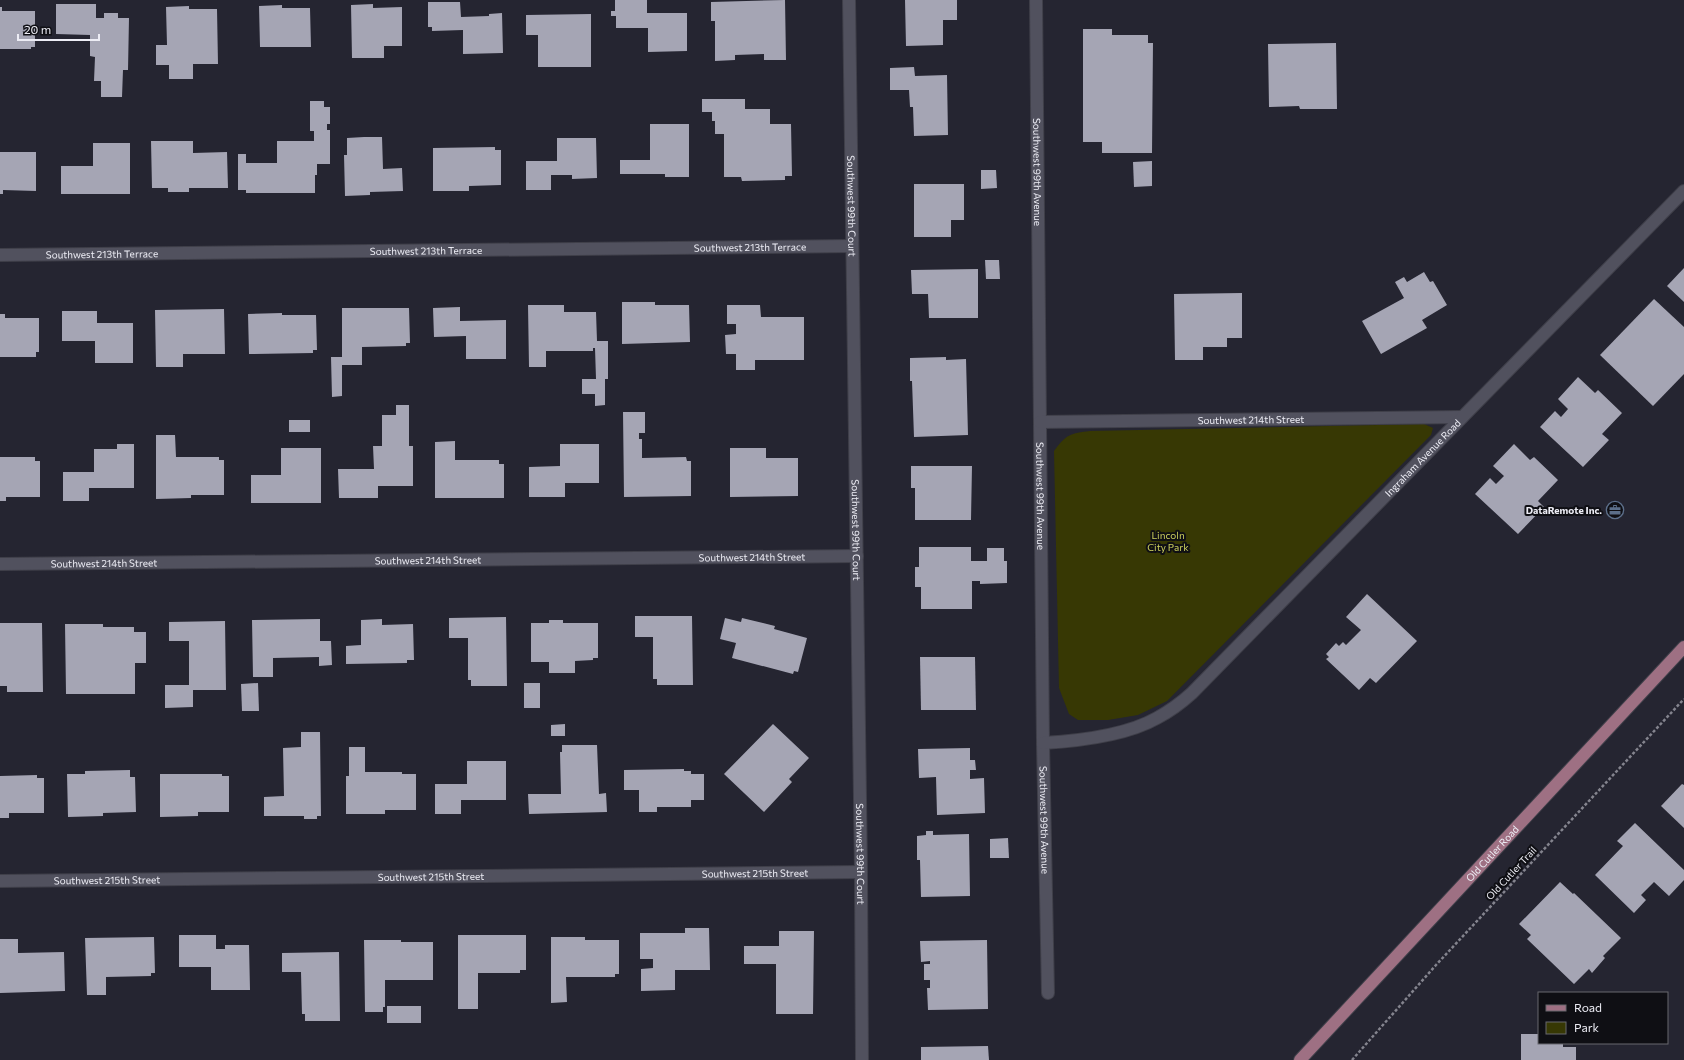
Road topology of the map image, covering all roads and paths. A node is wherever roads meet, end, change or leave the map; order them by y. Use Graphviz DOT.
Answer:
graph roads {
  1 [pos="848,0"];
  2 [pos="1036,0"];
  3 [pos="1684,191"];
  4 [pos="852,246"];
  5 [pos="0,255"];
  6 [pos="1462,418"];
  7 [pos="1040,422"];
  8 [pos="857,556"];
  9 [pos="0,564"];
  10 [pos="1684,647"];
  11 [pos="1684,699"];
  12 [pos="1043,743"];
  13 [pos="861,872"];
  14 [pos="0,881"];
  15 [pos="1048,993"];
  16 [pos="862,1060"];
  17 [pos="1300,1060"];
  18 [pos="1352,1060"];
  1 -- 4 [label="street, Southwest 99th Court"];
  2 -- 7 [label="street, Southwest 99th Avenue"];
  3 -- 6 [label="street, Ingraham Avenue Road"];
  4 -- 5 [label="street, Southwest 213th Terrace"];
  4 -- 8 [label="street, Southwest 99th Court"];
  6 -- 7 [label="street, Southwest 214th Street"];
  6 -- 12 [label="street, Ingraham Avenue Road"];
  7 -- 12 [label="street, Southwest 99th Avenue"];
  8 -- 9 [label="street, Southwest 214th Street"];
  8 -- 13 [label="street, Southwest 99th Court"];
  10 -- 17 [label="main road, Old Cutler Road"];
  11 -- 18 [label="path, Old Cutler Trail"];
  12 -- 15 [label="street, Southwest 99th Avenue"];
  13 -- 14 [label="street, Southwest 215th Street"];
  13 -- 16 [label="street, Southwest 99th Court"];
}
